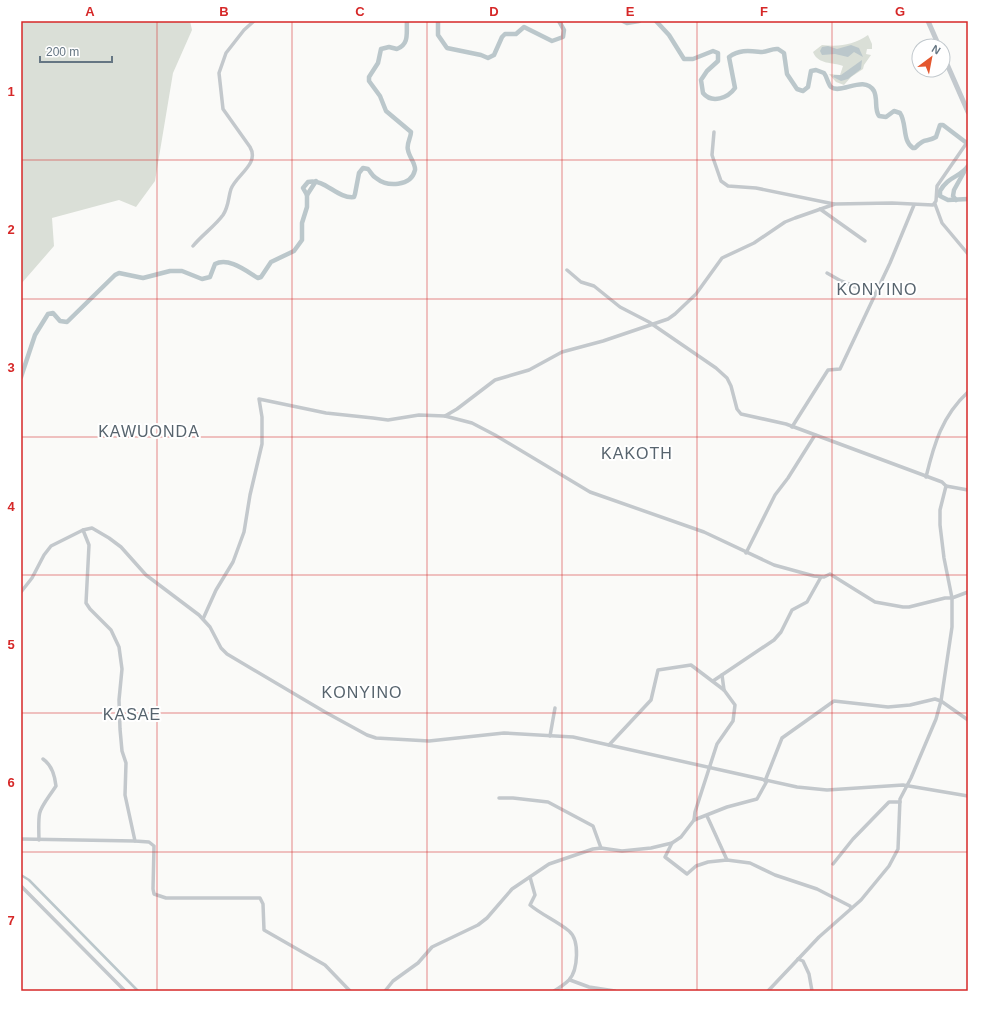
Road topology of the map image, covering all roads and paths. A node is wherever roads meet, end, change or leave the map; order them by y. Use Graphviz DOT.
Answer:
graph roads {
  1 [pos="254,21"];
  2 [pos="928,21"];
  3 [pos="935,38"];
  4 [pos="951,73"];
  5 [pos="968,112"];
  6 [pos="714,132"];
  7 [pos="968,141"];
  8 [pos="835,204"];
  9 [pos="935,204"];
  10 [pos="914,205"];
  11 [pos="820,209"];
  12 [pos="865,241"];
  13 [pos="193,246"];
  14 [pos="968,254"];
  15 [pos="567,270"];
  16 [pos="827,273"];
  17 [pos="874,294"];
  18 [pos="654,325"];
  19 [pos="968,392"];
  20 [pos="445,416"];
  21 [pos="792,427"];
  22 [pos="815,435"];
  23 [pos="926,477"];
  24 [pos="946,486"];
  25 [pos="968,490"];
  26 [pos="83,530"];
  27 [pos="746,553"];
  28 [pos="821,577"];
  29 [pos="21,592"];
  30 [pos="968,592"];
  31 [pos="952,598"];
  32 [pos="203,619"];
  33 [pos="722,675"];
  34 [pos="713,681"];
  35 [pos="724,690"];
  36 [pos="941,701"];
  37 [pos="555,708"];
  38 [pos="968,720"];
  39 [pos="550,736"];
  40 [pos="609,744"];
  41 [pos="43,759"];
  42 [pos="708,768"];
  43 [pos="766,781"];
  44 [pos="907,786"];
  45 [pos="968,796"];
  46 [pos="499,798"];
  47 [pos="900,802"];
  48 [pos="707,816"];
  49 [pos="694,820"];
  50 [pos="21,839"];
  51 [pos="39,840"];
  52 [pos="135,841"];
  53 [pos="672,843"];
  54 [pos="601,848"];
  55 [pos="727,860"];
  56 [pos="833,864"];
  57 [pos="530,877"];
  58 [pos="21,886"];
  59 [pos="851,908"];
  60 [pos="798,959"];
  61 [pos="570,980"];
  62 [pos="125,991"];
  63 [pos="350,991"];
  64 [pos="385,991"];
  65 [pos="554,991"];
  66 [pos="614,991"];
  67 [pos="768,991"];
  68 [pos="812,991"];
  1 -- 13 [label="street"];
  2 -- 3 [label="highway"];
  4 -- 5 [label="highway"];
  6 -- 8 [label="street"];
  7 -- 9 [label="street"];
  8 -- 9 [label="street"];
  8 -- 11 [label="street"];
  9 -- 14 [label="street"];
  10 -- 17 [label="street"];
  11 -- 12 [label="street"];
  11 -- 18 [label="street"];
  15 -- 18 [label="street"];
  16 -- 17 [label="street"];
  17 -- 21 [label="street"];
  18 -- 20 [label="street"];
  18 -- 21 [label="street"];
  19 -- 23 [label="street"];
  20 -- 27 [label="street"];
  20 -- 32 [label="street"];
  21 -- 22 [label="street"];
  22 -- 23 [label="street"];
  22 -- 27 [label="street"];
  23 -- 24 [label="street"];
  24 -- 25 [label="street"];
  24 -- 31 [label="street"];
  26 -- 29 [label="street"];
  26 -- 32 [label="street"];
  26 -- 52 [label="street"];
  27 -- 28 [label="street"];
  28 -- 31 [label="street"];
  28 -- 33 [label="street"];
  30 -- 31 [label="street"];
  31 -- 36 [label="street"];
  32 -- 39 [label="street"];
  33 -- 34 [label="street"];
  33 -- 35 [label="street"];
  34 -- 35 [label="street"];
  34 -- 40 [label="street"];
  35 -- 42 [label="street"];
  36 -- 38 [label="street"];
  36 -- 43 [label="street"];
  36 -- 44 [label="street"];
  37 -- 39 [label="street"];
  39 -- 40 [label="street"];
  40 -- 42 [label="street"];
  41 -- 51 [label="street"];
  42 -- 43 [label="street"];
  42 -- 49 [label="street"];
  43 -- 44 [label="street"];
  43 -- 48 [label="street"];
  44 -- 45 [label="street"];
  44 -- 47 [label="street"];
  46 -- 54 [label="street"];
  47 -- 56 [label="street"];
  47 -- 59 [label="street"];
  48 -- 49 [label="street"];
  48 -- 55 [label="street"];
  49 -- 53 [label="street"];
  50 -- 51 [label="street"];
  51 -- 52 [label="street"];
  52 -- 63 [label="street"];
  53 -- 54 [label="street"];
  53 -- 55 [label="street"];
  54 -- 57 [label="street"];
  55 -- 59 [label="street"];
  57 -- 61 [label="street"];
  57 -- 64 [label="street"];
  58 -- 62 [label="street"];
  59 -- 60 [label="street"];
  60 -- 67 [label="street"];
  60 -- 68 [label="street"];
  61 -- 65 [label="street"];
  61 -- 66 [label="street"];
}
